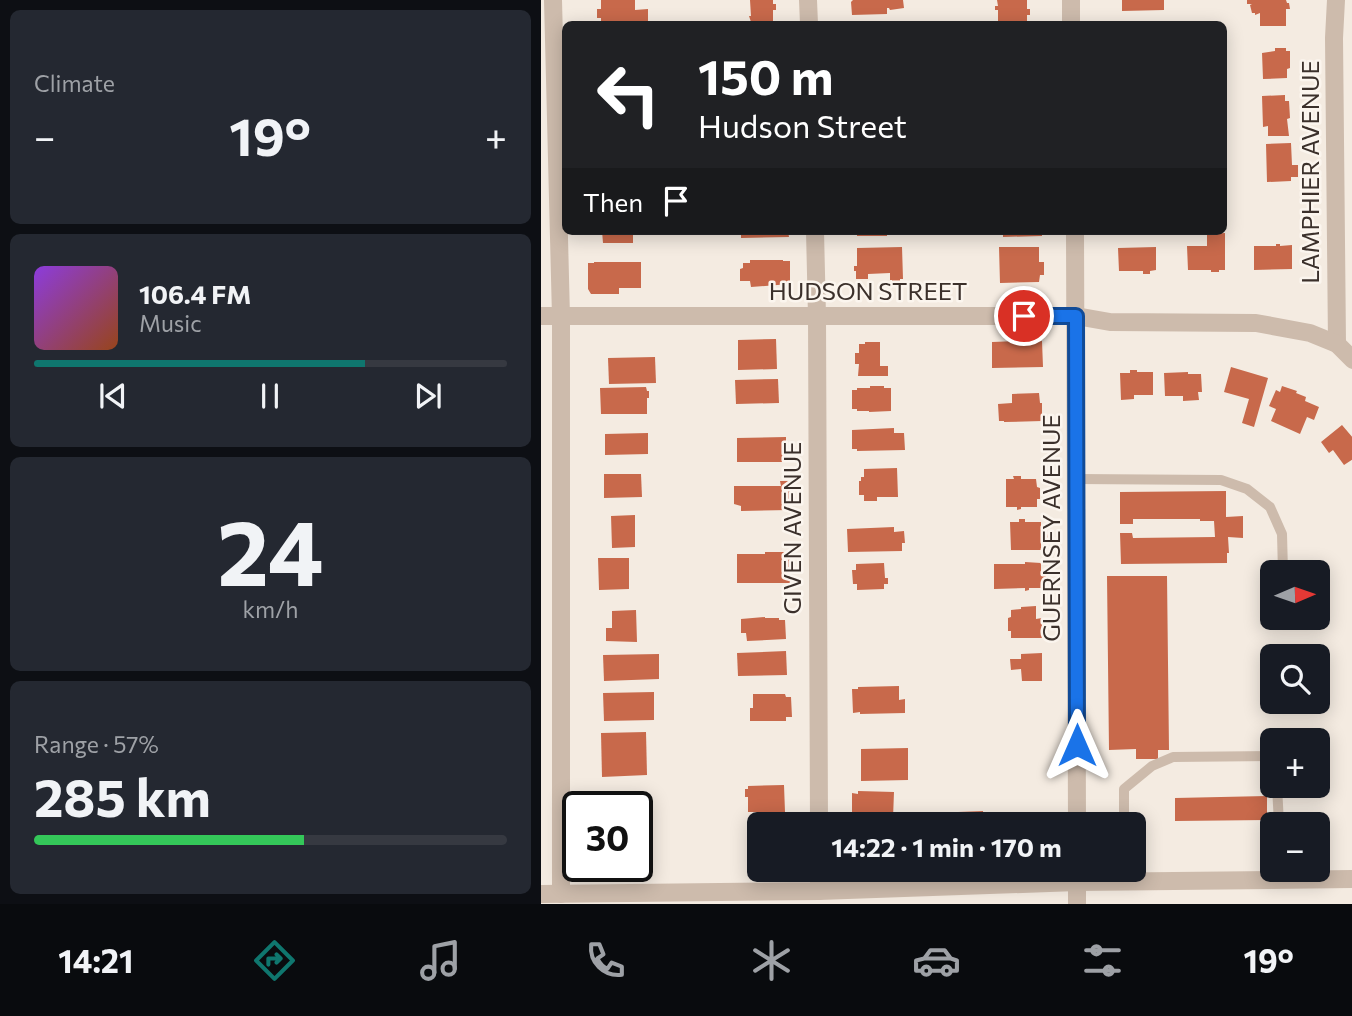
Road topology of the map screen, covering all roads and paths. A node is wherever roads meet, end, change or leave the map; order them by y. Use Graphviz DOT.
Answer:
graph roads {
  1 [pos="553,0"];
  2 [pos="808,0"];
  3 [pos="1071,0"];
  4 [pos="1336,0"];
  5 [pos="809,21"];
  6 [pos="1071,21"];
  7 [pos="815,235"];
  8 [pos="1075,235"];
  9 [pos="541,316"];
  10 [pos="817,316"];
  11 [pos="1076,316"];
  12 [pos="561,317"];
  13 [pos="1337,344"];
  14 [pos="1352,360"];
  15 [pos="1077,479"];
  16 [pos="1283,560"];
  17 [pos="1260,756"];
  18 [pos="819,812"];
  19 [pos="1077,812"];
  20 [pos="1124,812"];
  21 [pos="1260,875"];
  22 [pos="1146,876"];
  23 [pos="1330,878"];
  24 [pos="1352,879"];
  25 [pos="819,882"];
  26 [pos="974,882"];
  27 [pos="1077,882"];
  28 [pos="819,891"];
  29 [pos="541,894"];
  30 [pos="561,894"];
  31 [pos="681,899"];
  32 [pos="1077,904"];
  1 -- 12 [label="street"];
  2 -- 5 [label="street"];
  3 -- 6 [label="street"];
  4 -- 13 [label="street, LAMPHIER AVENUE"];
  7 -- 10 [label="street, GIVEN AVENUE"];
  8 -- 11 [label="street, GUERNSEY AVENUE"];
  9 -- 12 [label="street, HUDSON STREET"];
  10 -- 11 [label="street, HUDSON STREET"];
  10 -- 12 [label="street, HUDSON STREET"];
  10 -- 18 [label="street, GIVEN AVENUE"];
  11 -- 13 [label="street, HUDSON STREET"];
  11 -- 15 [label="street, GUERNSEY AVENUE"];
  12 -- 30 [label="street"];
  13 -- 14 [label="street, HUDSON STREET"];
  15 -- 16 [label="lane"];
  15 -- 19 [label="street, GUERNSEY AVENUE"];
  17 -- 20 [label="lane"];
  21 -- 22 [label="street"];
  23 -- 24 [label="street"];
  25 -- 28 [label="street"];
  26 -- 28 [label="street"];
  27 -- 32 [label="street"];
  28 -- 31 [label="street"];
  29 -- 30 [label="street"];
  30 -- 31 [label="street"];
}
